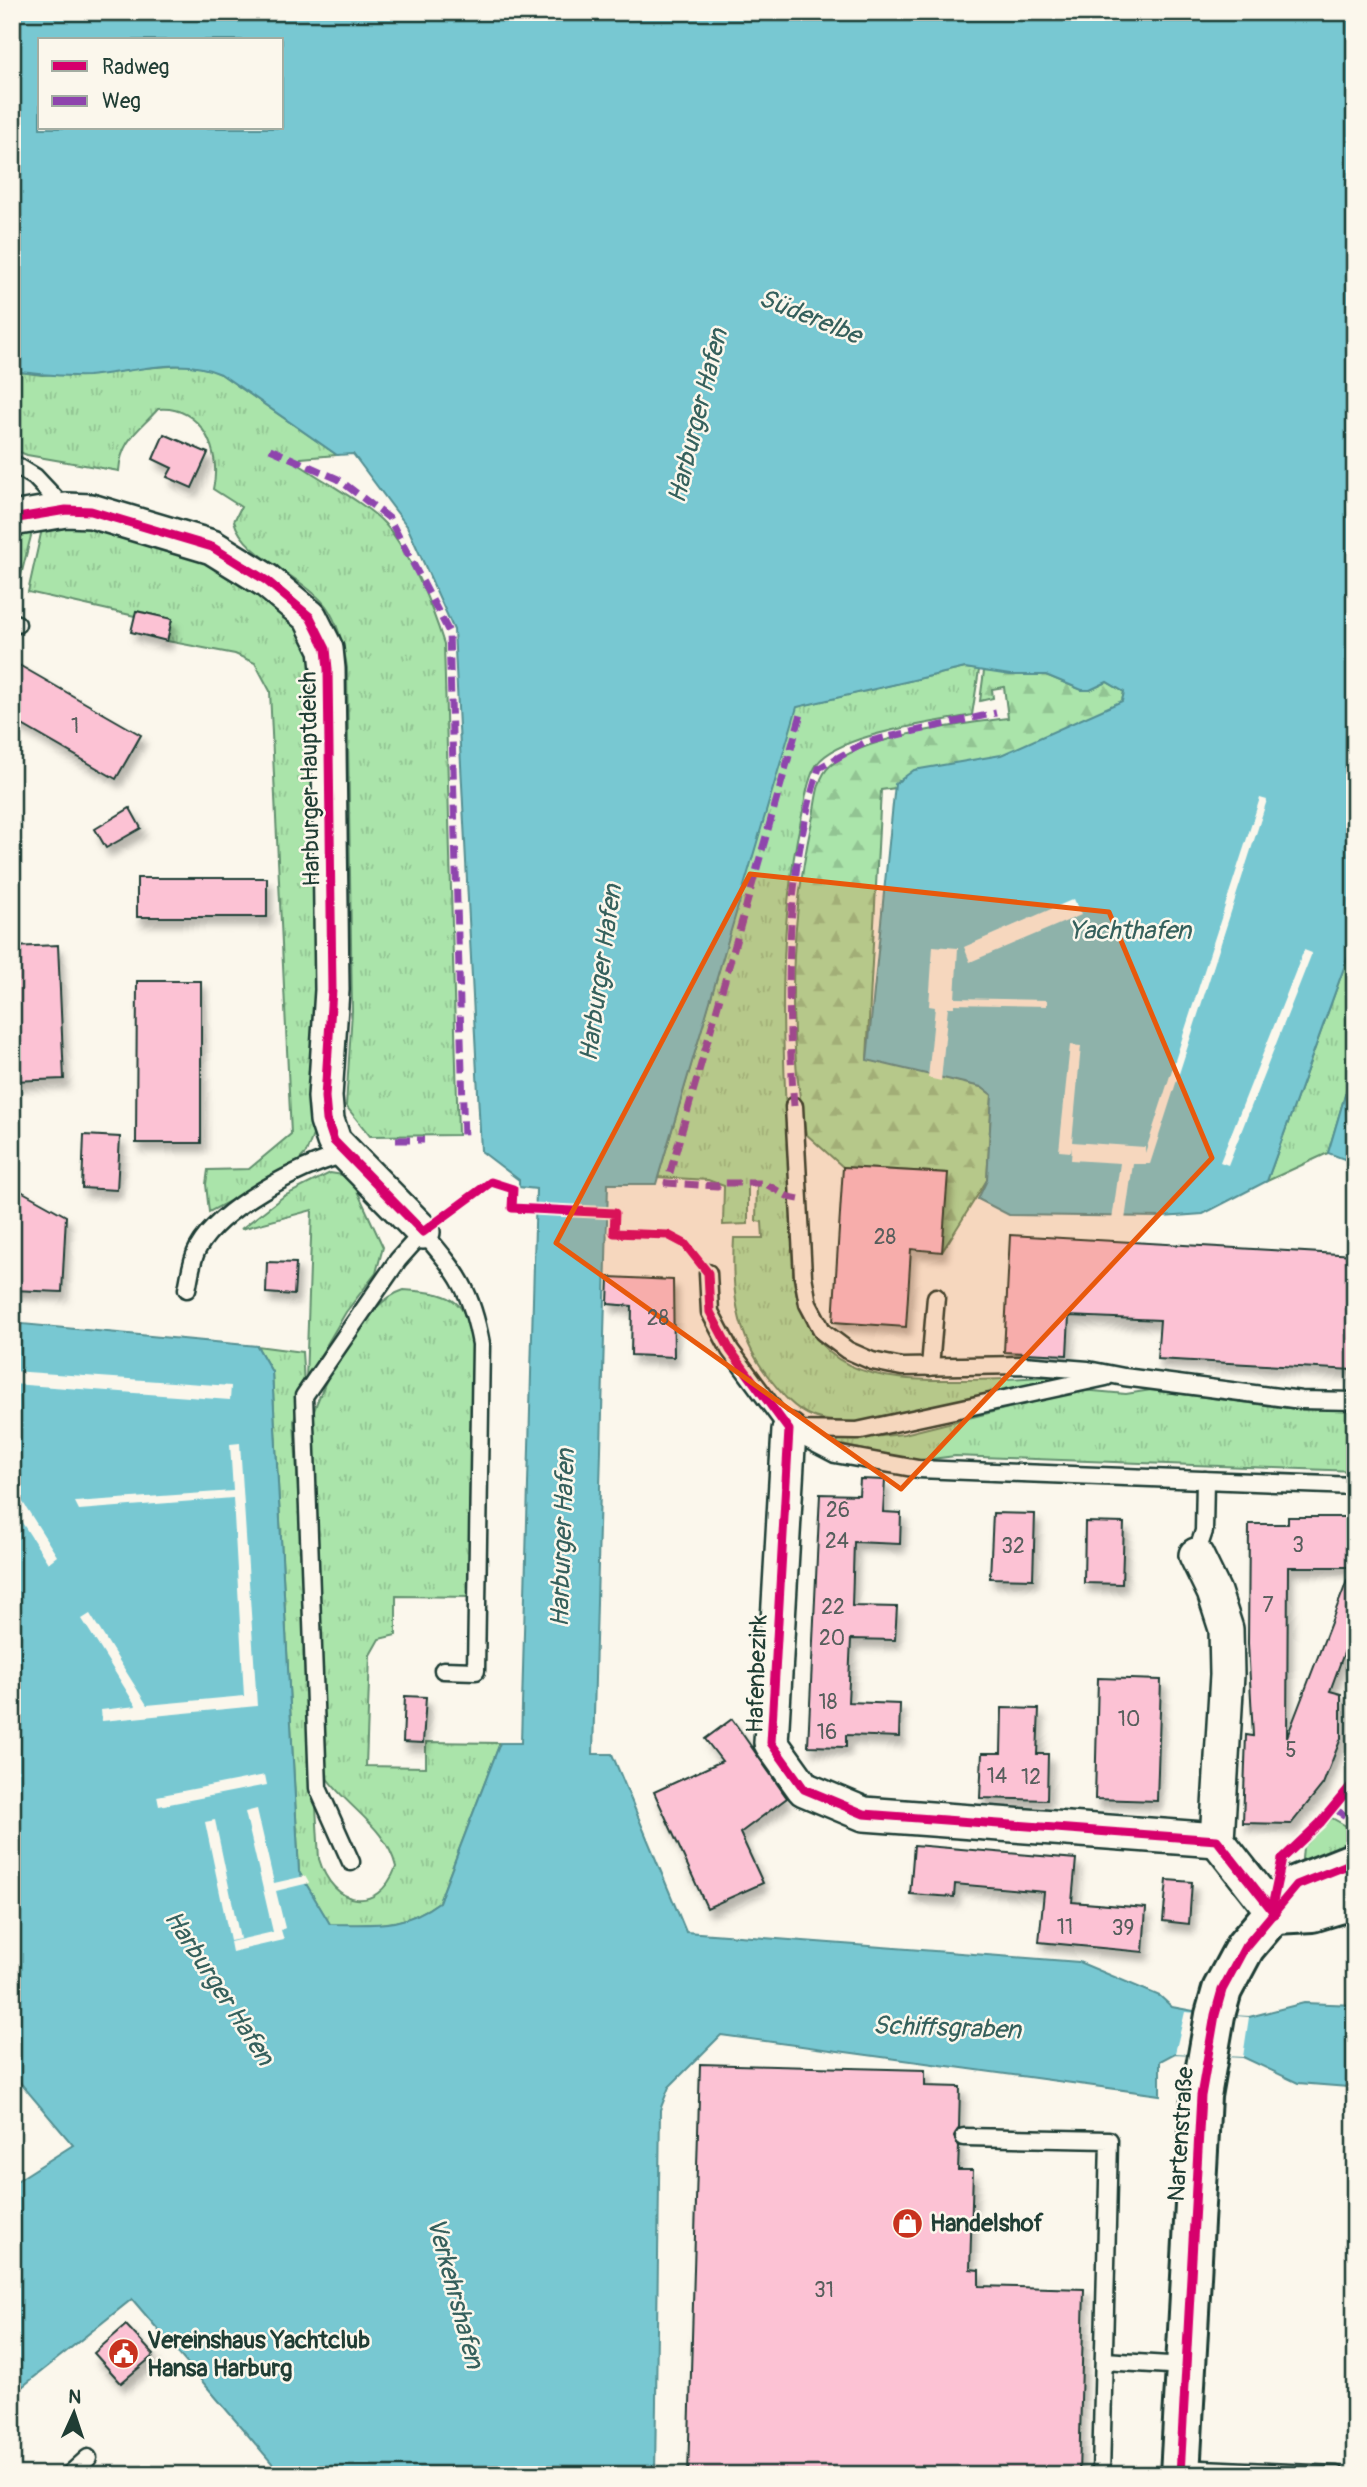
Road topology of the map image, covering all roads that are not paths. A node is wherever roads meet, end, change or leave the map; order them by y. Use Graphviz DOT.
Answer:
graph roads {
  1 [pos="12,463"];
  2 [pos="66,510"];
  3 [pos="12,519"];
  4 [pos="794,1106"];
  5 [pos="345,1154"];
  6 [pos="423,1232"];
  7 [pos="708,1273"];
  8 [pos="187,1289"];
  9 [pos="936,1297"];
  10 [pos="930,1367"];
  11 [pos="1124,1377"];
  12 [pos="1355,1401"];
  13 [pos="789,1430"];
  14 [pos="1205,1480"];
  15 [pos="1355,1486"];
  16 [pos="1196,1555"];
  17 [pos="443,1670"];
  18 [pos="1217,1840"];
  19 [pos="351,1862"];
  20 [pos="1355,1862"];
  21 [pos="1355,1899"];
  22 [pos="1275,1914"];
  23 [pos="964,2137"];
  24 [pos="1104,2361"];
  25 [pos="1185,2366"];
  26 [pos="88,2458"];
  27 [pos="1180,2471"];
  28 [pos="69,2475"];
  29 [pos="1101,2475"];
  30 [pos="1337,2475"];
  1 -- 2 [label="lane"];
  2 -- 3 [label="street, Harburger Hauptdeich"];
  2 -- 5 [label="street, Harburger Hauptdeich"];
  4 -- 10 [label="lane"];
  5 -- 6 [label="street, Harburger Hauptdeich"];
  5 -- 8 [label="lane"];
  6 -- 17 [label="lane"];
  6 -- 19 [label="lane"];
  7 -- 13 [label="lane"];
  9 -- 10 [label="lane"];
  10 -- 11 [label="lane"];
  11 -- 12 [label="lane"];
  11 -- 13 [label="lane"];
  13 -- 14 [label="lane"];
  13 -- 18 [label="street, Hafenbezirk"];
  14 -- 15 [label="lane"];
  14 -- 16 [label="lane"];
  16 -- 18 [label="street"];
  18 -- 22 [label="street"];
  20 -- 22 [label="street, Nartenstraße"];
  21 -- 22 [label="street"];
  22 -- 25 [label="street, Nartenstraße"];
  23 -- 24 [label="lane"];
  24 -- 25 [label="lane"];
  24 -- 29 [label="lane"];
  25 -- 27 [label="street, Nartenstraße"];
  26 -- 28 [label="lane"];
  27 -- 30 [label="lane"];
}
